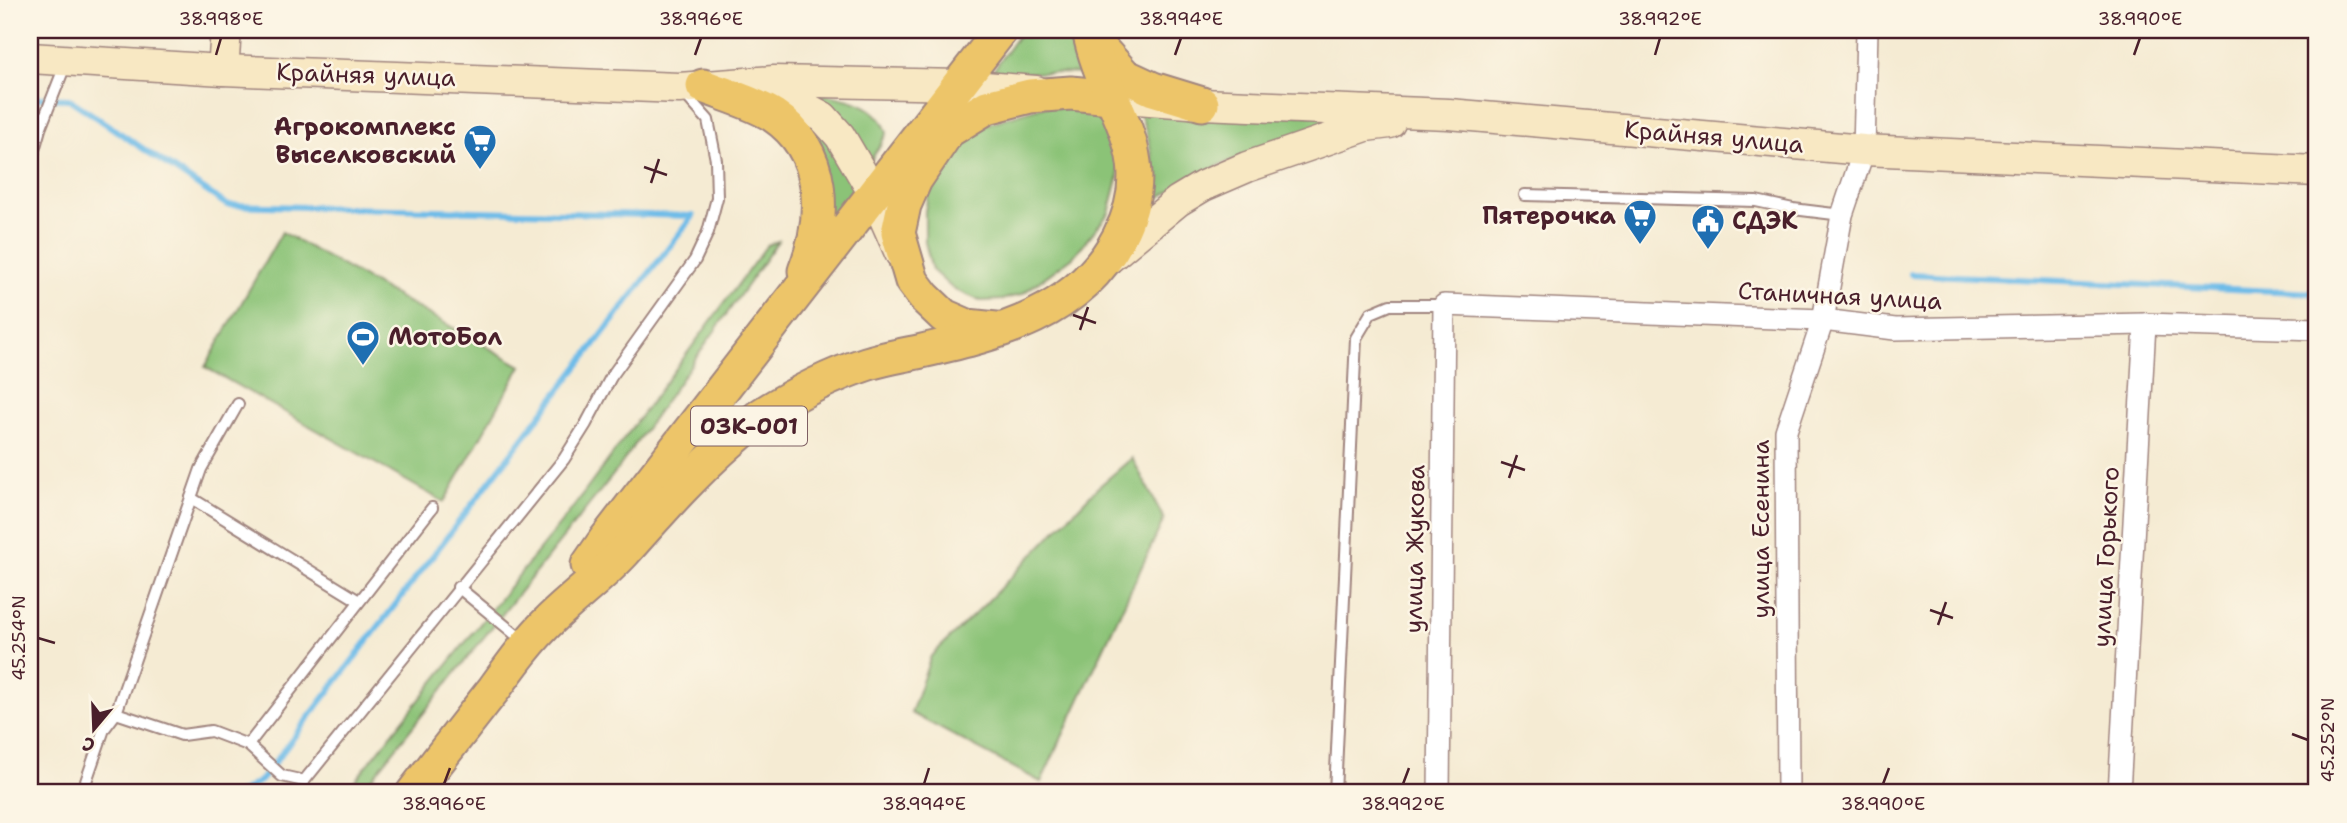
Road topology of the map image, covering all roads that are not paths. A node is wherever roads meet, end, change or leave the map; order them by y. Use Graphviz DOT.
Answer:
graph roads {
  1 [pos="226,30"];
  2 [pos="1000,30"];
  3 [pos="1867,30"];
  4 [pos="1090,34"];
  5 [pos="30,58"];
  6 [pos="67,60"];
  7 [pos="223,70"];
  8 [pos="960,85"];
  9 [pos="691,87"];
  10 [pos="1071,93"];
  11 [pos="1111,97"];
  12 [pos="1202,104"];
  13 [pos="1449,114"];
  14 [pos="927,125"];
  15 [pos="1864,150"];
  16 [pos="30,164"];
  17 [pos="2317,171"];
  18 [pos="915,180"];
  19 [pos="874,194"];
  20 [pos="1525,195"];
  21 [pos="1842,215"];
  22 [pos="1103,264"];
  23 [pos="912,281"];
  24 [pos="797,291"];
  25 [pos="1444,305"];
  26 [pos="1823,320"];
  27 [pos="2145,324"];
  28 [pos="2317,329"];
  29 [pos="1002,330"];
  30 [pos="238,404"];
  31 [pos="191,498"];
  32 [pos="432,508"];
  33 [pos="458,587"];
  34 [pos="359,601"];
  35 [pos="552,617"];
  36 [pos="528,644"];
  37 [pos="116,713"];
  38 [pos="248,745"];
  39 [pos="82,793"];
  40 [pos="413,793"];
  41 [pos="1335,793"];
  42 [pos="1439,793"];
  43 [pos="1788,793"];
  44 [pos="2119,793"];
  1 -- 7 [label="main road"];
  2 -- 8 [label="main road, 03К-001"];
  3 -- 15 [label="street, улица Есенина"];
  4 -- 11 [label="main road, 03К-001"];
  4 -- 12 [label="main road, 03К-001"];
  5 -- 6 [label="main road, Крайняя улица"];
  6 -- 7 [label="main road, Крайняя улица"];
  6 -- 16 [label="lane"];
  7 -- 9 [label="main road, Крайняя улица"];
  8 -- 9 [label="main road, 03К-001"];
  8 -- 10 [label="main road, 03К-001"];
  8 -- 14 [label="main road, 03К-001"];
  9 -- 19 [label="main road, 03К-001"];
  9 -- 24 [label="main road, 03К-001"];
  9 -- 33 [label="lane"];
  10 -- 11 [label="main road, 03К-001"];
  10 -- 18 [label="main road"];
  11 -- 12 [label="main road, Крайняя улица / 03К-001"];
  11 -- 22 [label="main road, 03К-001"];
  12 -- 13 [label="main road, Крайняя улица / 03К-001"];
  13 -- 15 [label="main road, Крайняя улица"];
  13 -- 22 [label="main road, 03К-001"];
  14 -- 18 [label="main road"];
  14 -- 19 [label="main road, 03К-001"];
  15 -- 17 [label="main road, Крайняя улица"];
  15 -- 21 [label="street, улица Есенина"];
  18 -- 23 [label="main road"];
  19 -- 23 [label="main road, 03К-001"];
  19 -- 24 [label="main road, 03К-001"];
  20 -- 21 [label="lane"];
  21 -- 26 [label="street, улица Есенина"];
  22 -- 29 [label="main road, 03К-001"];
  23 -- 29 [label="main road, 03К-001"];
  24 -- 35 [label="main road, 03К-001"];
  25 -- 26 [label="street, Станичная улица"];
  25 -- 41 [label="lane"];
  25 -- 42 [label="street, улица Жукова"];
  26 -- 27 [label="street, Станичная улица"];
  26 -- 43 [label="street, улица Есенина"];
  27 -- 28 [label="street, Станичная улица"];
  27 -- 44 [label="street, улица Горького"];
  29 -- 35 [label="main road, 03К-001"];
  30 -- 31 [label="lane"];
  31 -- 34 [label="lane"];
  31 -- 37 [label="lane"];
  32 -- 34 [label="lane"];
  33 -- 36 [label="lane"];
  33 -- 38 [label="lane"];
  34 -- 38 [label="lane"];
  35 -- 36 [label="main road, 03К-001"];
  36 -- 40 [label="main road, 03К-001"];
  37 -- 38 [label="lane"];
  37 -- 39 [label="lane"];
}
